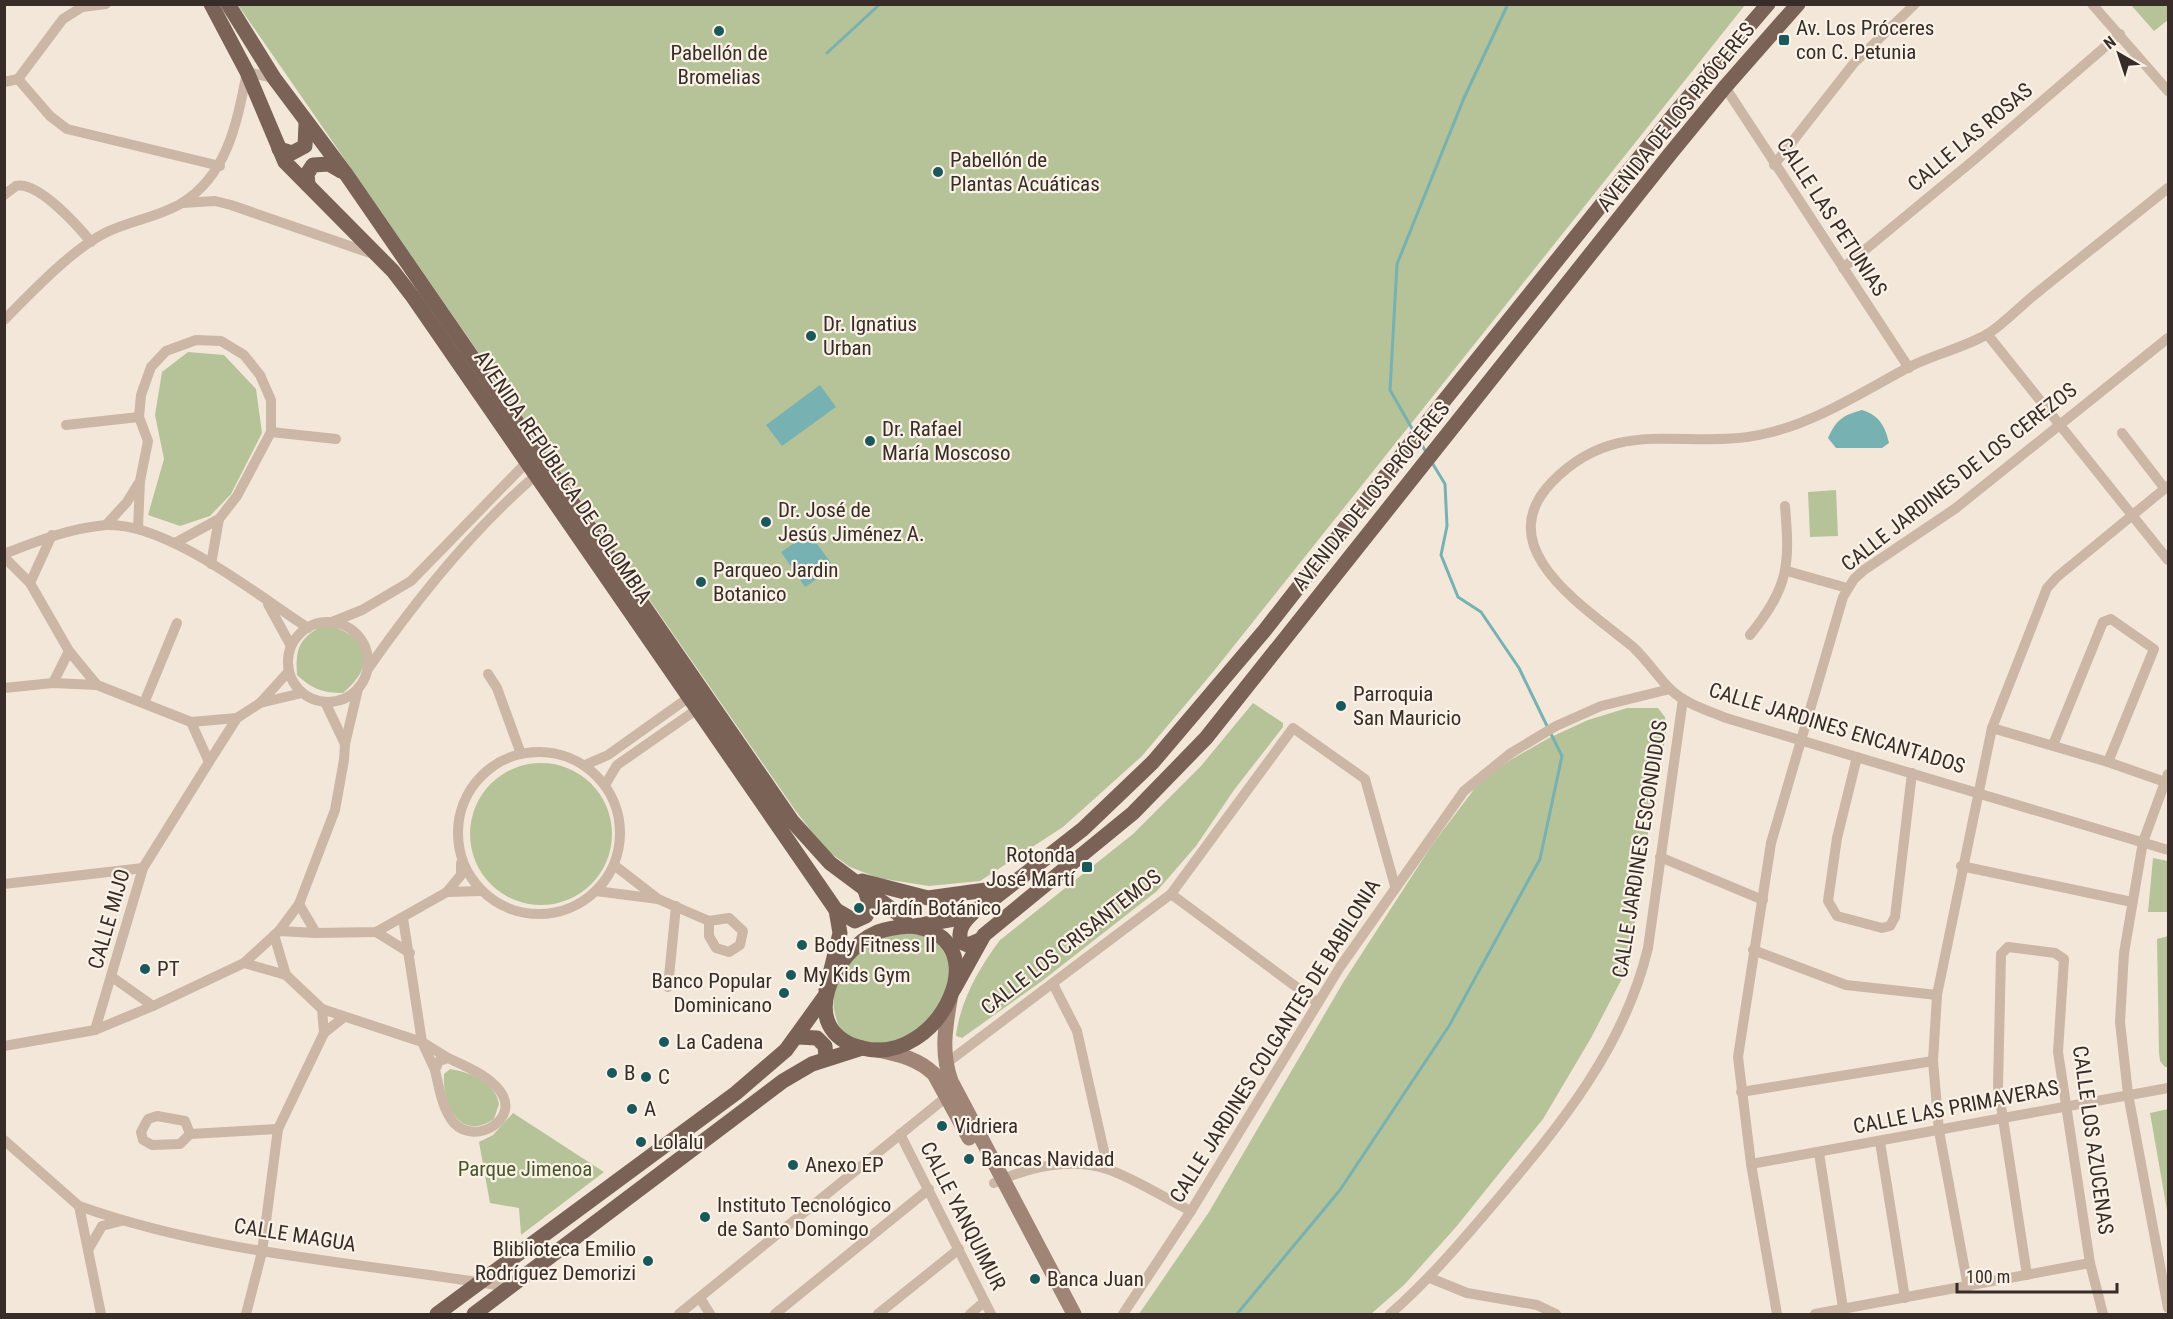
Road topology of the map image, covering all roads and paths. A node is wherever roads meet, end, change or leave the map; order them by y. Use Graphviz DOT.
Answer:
graph roads {
  1 [pos="106,4"];
  2 [pos="211,4"];
  3 [pos="228,4"];
  4 [pos="1768,4"];
  5 [pos="1798,4"];
  6 [pos="1915,4"];
  7 [pos="2092,4"];
  8 [pos="2120,34"];
  9 [pos="247,72"];
  10 [pos="274,78"];
  11 [pos="18,79"];
  12 [pos="4,82"];
  13 [pos="1725,87"];
  14 [pos="2169,91"];
  15 [pos="306,124"];
  16 [pos="279,149"];
  17 [pos="1774,165"];
  18 [pos="220,166"];
  19 [pos="346,174"];
  20 [pos="308,185"];
  21 [pos="2169,188"];
  22 [pos="4,195"];
  23 [pos="182,203"];
  24 [pos="91,242"];
  25 [pos="379,256"];
  26 [pos="1843,268"];
  27 [pos="4,320"];
  28 [pos="1987,334"];
  29 [pos="2169,338"];
  30 [pos="1909,368"];
  31 [pos="140,417"];
  32 [pos="2058,424"];
  33 [pos="66,425"];
  34 [pos="271,432"];
  35 [pos="2122,433"];
  36 [pos="336,439"];
  37 [pos="531,469"];
  38 [pos="140,481"];
  39 [pos="2167,488"];
  40 [pos="1785,506"];
  41 [pos="2132,515"];
  42 [pos="219,519"];
  43 [pos="106,525"];
  44 [pos="138,528"];
  45 [pos="52,535"];
  46 [pos="175,543"];
  47 [pos="4,555"];
  48 [pos="2169,560"];
  49 [pos="211,564"];
  50 [pos="1787,571"];
  51 [pos="30,583"];
  52 [pos="1847,588"];
  53 [pos="267,601"];
  54 [pos="333,622"];
  55 [pos="177,623"];
  56 [pos="308,628"];
  57 [pos="1750,635"];
  58 [pos="291,646"];
  59 [pos="69,651"];
  60 [pos="368,669"];
  61 [pos="289,672"];
  62 [pos="488,674"];
  63 [pos="53,683"];
  64 [pos="98,685"];
  65 [pos="4,688"];
  66 [pos="358,689"];
  67 [pos="1670,689"];
  68 [pos="302,693"];
  69 [pos="1683,699"];
  70 [pos="325,702"];
  71 [pos="144,703"];
  72 [pos="260,704"];
  73 [pos="692,704"];
  74 [pos="237,718"];
  75 [pos="191,722"];
  76 [pos="1992,728"];
  77 [pos="1802,740"];
  78 [pos="345,744"];
  79 [pos="2053,745"];
  80 [pos="521,754"];
  81 [pos="1857,757"];
  82 [pos="209,762"];
  83 [pos="2108,762"];
  84 [pos="585,765"];
  85 [pos="1912,774"];
  86 [pos="2167,778"];
  87 [pos="605,785"];
  88 [pos="1979,792"];
  89 [pos="2143,842"];
  90 [pos="2169,850"];
  91 [pos="461,857"];
  92 [pos="1660,857"];
  93 [pos="614,865"];
  94 [pos="1961,866"];
  95 [pos="143,868"];
  96 [pos="850,877"];
  97 [pos="1014,881"];
  98 [pos="4,884"];
  99 [pos="1395,885"];
  100 [pos="866,890"];
  101 [pos="481,891"];
  102 [pos="596,891"];
  103 [pos="447,892"];
  104 [pos="1171,894"];
  105 [pos="658,899"];
  106 [pos="1762,900"];
  107 [pos="2132,902"];
  108 [pos="299,904"];
  109 [pos="676,906"];
  110 [pos="836,910"];
  111 [pos="975,910"];
  112 [pos="403,918"];
  113 [pos="709,921"];
  114 [pos="912,926"];
  115 [pos="376,932"];
  116 [pos="276,933"];
  117 [pos="316,933"];
  118 [pos="980,940"];
  119 [pos="1753,950"];
  120 [pos="410,952"];
  121 [pos="244,963"];
  122 [pos="286,975"];
  123 [pos="112,977"];
  124 [pos="1053,984"];
  125 [pos="668,987"];
  126 [pos="825,993"];
  127 [pos="952,995"];
  128 [pos="1937,995"];
  129 [pos="1318,1003"];
  130 [pos="153,1006"];
  131 [pos="322,1009"];
  132 [pos="344,1017"];
  133 [pos="95,1030"];
  134 [pos="324,1033"];
  135 [pos="798,1037"];
  136 [pos="422,1042"];
  137 [pos="4,1046"];
  138 [pos="869,1049"];
  139 [pos="448,1058"];
  140 [pos="826,1058"];
  141 [pos="1933,1061"];
  142 [pos="939,1069"];
  143 [pos="435,1070"];
  144 [pos="2169,1088"];
  145 [pos="1741,1092"];
  146 [pos="951,1094"];
  147 [pos="2128,1094"];
  148 [pos="2067,1106"];
  149 [pos="2004,1116"];
  150 [pos="278,1129"];
  151 [pos="1939,1131"];
  152 [pos="190,1134"];
  153 [pos="900,1134"];
  154 [pos="4,1140"];
  155 [pos="1880,1142"];
  156 [pos="1819,1153"];
  157 [pos="1751,1164"];
  158 [pos="1107,1169"];
  159 [pos="998,1181"];
  160 [pos="928,1189"];
  161 [pos="79,1206"];
  162 [pos="1191,1211"];
  163 [pos="122,1221"];
  164 [pos="959,1249"];
  165 [pos="88,1250"];
  166 [pos="262,1252"];
  167 [pos="2090,1263"];
  168 [pos="2027,1275"];
  169 [pos="1430,1278"];
  170 [pos="478,1282"];
  171 [pos="509,1287"];
  172 [pos="1968,1287"];
  173 [pos="700,1298"];
  174 [pos="1905,1298"];
  175 [pos="984,1302"];
  176 [pos="1843,1308"];
  177 [pos="2169,1308"];
  178 [pos="101,1314"];
  179 [pos="246,1314"];
  180 [pos="437,1314"];
  181 [pos="474,1314"];
  182 [pos="679,1314"];
  183 [pos="710,1314"];
  184 [pos="776,1314"];
  185 [pos="878,1314"];
  186 [pos="970,1314"];
  187 [pos="991,1314"];
  188 [pos="1063,1314"];
  189 [pos="1074,1314"];
  190 [pos="1122,1314"];
  191 [pos="1390,1314"];
  192 [pos="1556,1314"];
  193 [pos="1777,1314"];
  194 [pos="1815,1314"];
  195 [pos="2103,1314"];
  1 -- 11 [label="street"];
  2 -- 9 [label="main road, AVENIDA REPÚBLICA DE COLOMBIA"];
  3 -- 10 [label="main road, AVENIDA REPÚBLICA DE COLOMBIA"];
  4 -- 97 [label="main road, AVENIDA DE LOS PRÓCERES"];
  5 -- 13 [label="main road, AVENIDA DE LOS PRÓCERES"];
  6 -- 17 [label="street"];
  7 -- 8 [label="street"];
  8 -- 14 [label="street"];
  8 -- 26 [label="street, CALLE LAS ROSAS"];
  9 -- 10 [label="street"];
  9 -- 16 [label="main road, AVENIDA REPÚBLICA DE COLOMBIA"];
  9 -- 18 [label="street"];
  10 -- 15 [label="main road, AVENIDA REPÚBLICA DE COLOMBIA"];
  11 -- 12 [label="street"];
  11 -- 18 [label="street"];
  13 -- 17 [label="street, CALLE LAS PETUNIAS"];
  13 -- 118 [label="main road, AVENIDA DE LOS PRÓCERES"];
  15 -- 16 [label="main road"];
  15 -- 19 [label="main road, AVENIDA REPÚBLICA DE COLOMBIA"];
  16 -- 20 [label="main road, AVENIDA REPÚBLICA DE COLOMBIA"];
  17 -- 26 [label="street, CALLE LAS PETUNIAS"];
  18 -- 23 [label="street"];
  19 -- 20 [label="main road"];
  19 -- 96 [label="main road, AVENIDA REPÚBLICA DE COLOMBIA"];
  20 -- 25 [label="main road, AVENIDA REPÚBLICA DE COLOMBIA"];
  21 -- 28 [label="street, CALLE JARDINES ENCANTADOS"];
  22 -- 24 [label="street"];
  23 -- 24 [label="street"];
  23 -- 25 [label="street"];
  24 -- 27 [label="street"];
  25 -- 37 [label="main road, AVENIDA REPÚBLICA DE COLOMBIA"];
  26 -- 30 [label="street, CALLE LAS PETUNIAS"];
  28 -- 30 [label="street, CALLE JARDINES ENCANTADOS"];
  28 -- 32 [label="street"];
  29 -- 32 [label="street, CALLE JARDINES DE LOS CEREZOS"];
  30 -- 67 [label="street, CALLE JARDINES ENCANTADOS"];
  31 -- 33 [label="street"];
  31 -- 34 [label="street"];
  31 -- 38 [label="street"];
  32 -- 41 [label="street"];
  32 -- 52 [label="street, CALLE JARDINES DE LOS CEREZOS"];
  34 -- 36 [label="street"];
  34 -- 42 [label="street"];
  35 -- 39 [label="street"];
  37 -- 54 [label="street"];
  37 -- 60 [label="street"];
  37 -- 73 [label="main road, AVENIDA REPÚBLICA DE COLOMBIA"];
  38 -- 43 [label="street"];
  38 -- 44 [label="street"];
  39 -- 41 [label="street"];
  40 -- 50 [label="street"];
  41 -- 48 [label="street"];
  41 -- 76 [label="street"];
  42 -- 46 [label="street"];
  42 -- 49 [label="street"];
  43 -- 44 [label="street"];
  43 -- 45 [label="street"];
  44 -- 46 [label="street"];
  45 -- 47 [label="street"];
  45 -- 51 [label="street"];
  46 -- 49 [label="street"];
  47 -- 51 [label="street"];
  49 -- 53 [label="street"];
  50 -- 52 [label="street"];
  50 -- 57 [label="street"];
  51 -- 59 [label="street"];
  52 -- 77 [label="street, CALLE JARDINES DE LOS CEREZOS"];
  53 -- 56 [label="street"];
  53 -- 58 [label="street"];
  54 -- 56 [label="street"];
  54 -- 60 [label="street"];
  55 -- 71 [label="street"];
  56 -- 58 [label="street"];
  58 -- 61 [label="street"];
  59 -- 63 [label="street"];
  59 -- 64 [label="street"];
  60 -- 66 [label="street"];
  61 -- 68 [label="street"];
  61 -- 72 [label="street"];
  62 -- 80 [label="street"];
  63 -- 64 [label="street"];
  63 -- 65 [label="street"];
  64 -- 71 [label="street"];
  66 -- 70 [label="street"];
  66 -- 78 [label="street"];
  67 -- 69 [label="street, CALLE JARDINES ENCANTADOS"];
  67 -- 99 [label="street, CALLE JARDINES COLGANTES DE BABILONIA"];
  68 -- 70 [label="street"];
  68 -- 72 [label="street"];
  69 -- 77 [label="street, CALLE JARDINES ENCANTADOS"];
  69 -- 92 [label="street, CALLE JARDINES ESCONDIDOS"];
  70 -- 78 [label="street"];
  71 -- 75 [label="street"];
  72 -- 74 [label="street"];
  73 -- 84 [label="street"];
  73 -- 87 [label="street"];
  73 -- 110 [label="main road, AVENIDA REPÚBLICA DE COLOMBIA"];
  74 -- 75 [label="street"];
  74 -- 82 [label="street, CALLE MIJO"];
  75 -- 82 [label="street"];
  76 -- 79 [label="street"];
  76 -- 88 [label="street"];
  77 -- 81 [label="street, CALLE JARDINES ENCANTADOS"];
  77 -- 106 [label="street, CALLE JARDINES DE LOS CEREZOS"];
  78 -- 108 [label="street"];
  79 -- 83 [label="street"];
  79 -- 83 [label="street"];
  80 -- 84 [label="street"];
  80 -- 91 [label="street"];
  81 -- 85 [label="street, CALLE JARDINES ENCANTADOS"];
  81 -- 85 [label="street"];
  82 -- 95 [label="street, CALLE MIJO"];
  83 -- 86 [label="street"];
  84 -- 87 [label="street"];
  85 -- 88 [label="street, CALLE JARDINES ENCANTADOS"];
  86 -- 89 [label="street"];
  87 -- 93 [label="street"];
  88 -- 89 [label="street, CALLE JARDINES ENCANTADOS"];
  88 -- 94 [label="street"];
  89 -- 90 [label="street, CALLE JARDINES ENCANTADOS"];
  89 -- 107 [label="street"];
  91 -- 101 [label="street"];
  91 -- 103 [label="street"];
  92 -- 106 [label="street"];
  92 -- 169 [label="street, CALLE JARDINES ESCONDIDOS"];
  93 -- 102 [label="street"];
  93 -- 105 [label="street"];
  94 -- 107 [label="street"];
  94 -- 128 [label="street"];
  95 -- 98 [label="street"];
  95 -- 123 [label="street, CALLE MIJO"];
  96 -- 97 [label="main road"];
  96 -- 100 [label="main road, AVENIDA REPÚBLICA DE COLOMBIA"];
  97 -- 111 [label="main road, AVENIDA DE LOS PRÓCERES"];
  99 -- 104 [label="street, CALLE LOS CRISANTEMOS"];
  99 -- 129 [label="street, CALLE JARDINES COLGANTES DE BABILONIA"];
  100 -- 110 [label="main road"];
  100 -- 114 [label="main road, AVENIDA REPÚBLICA DE COLOMBIA"];
  101 -- 102 [label="street"];
  101 -- 103 [label="street"];
  102 -- 105 [label="street"];
  103 -- 112 [label="street"];
  104 -- 124 [label="street, CALLE LOS CRISANTEMOS"];
  104 -- 129 [label="street"];
  105 -- 109 [label="street"];
  106 -- 119 [label="street, CALLE JARDINES DE LOS CEREZOS"];
  107 -- 147 [label="street"];
  108 -- 116 [label="street"];
  108 -- 117 [label="street"];
  109 -- 113 [label="street"];
  109 -- 125 [label="street"];
  110 -- 126 [label="main road"];
  111 -- 114 [label="main road, AVENIDA DE LOS PRÓCERES"];
  111 -- 118 [label="main road"];
  112 -- 115 [label="street"];
  112 -- 120 [label="street"];
  114 -- 126 [label="main road"];
  114 -- 127 [label="main road"];
  115 -- 117 [label="street"];
  115 -- 120 [label="street"];
  116 -- 117 [label="street"];
  116 -- 121 [label="street"];
  116 -- 122 [label="street"];
  118 -- 127 [label="main road, AVENIDA DE LOS PRÓCERES"];
  119 -- 128 [label="street"];
  119 -- 145 [label="street, CALLE JARDINES DE LOS CEREZOS"];
  120 -- 136 [label="street"];
  121 -- 122 [label="street"];
  121 -- 130 [label="street"];
  122 -- 131 [label="street"];
  123 -- 130 [label="street"];
  123 -- 133 [label="street, CALLE MIJO"];
  124 -- 142 [label="street, CALLE LOS CRISANTEMOS"];
  124 -- 158 [label="street"];
  126 -- 135 [label="main road"];
  126 -- 138 [label="main road"];
  127 -- 138 [label="main road"];
  127 -- 142 [label="main road"];
  128 -- 141 [label="street"];
  129 -- 162 [label="street, CALLE JARDINES COLGANTES DE BABILONIA"];
  130 -- 133 [label="street"];
  131 -- 132 [label="street"];
  131 -- 134 [label="street"];
  132 -- 134 [label="street"];
  132 -- 136 [label="street"];
  133 -- 137 [label="street"];
  134 -- 150 [label="street"];
  135 -- 140 [label="main road"];
  135 -- 170 [label="main road"];
  136 -- 139 [label="street"];
  136 -- 143 [label="street"];
  138 -- 140 [label="main road"];
  138 -- 142 [label="main road"];
  139 -- 143 [label="street"];
  139 -- 143 [label="street"];
  140 -- 171 [label="main road"];
  141 -- 145 [label="street"];
  141 -- 151 [label="street"];
  142 -- 146 [label="main road"];
  144 -- 147 [label="street, CALLE LAS PRIMAVERAS"];
  145 -- 157 [label="street, CALLE JARDINES DE LOS CEREZOS"];
  146 -- 153 [label="street"];
  146 -- 159 [label="main road"];
  147 -- 148 [label="street, CALLE LAS PRIMAVERAS"];
  147 -- 177 [label="street"];
  148 -- 149 [label="street, CALLE LAS PRIMAVERAS"];
  148 -- 149 [label="street, CALLE LOS AZUCENAS"];
  148 -- 167 [label="street, CALLE LOS AZUCENAS"];
  149 -- 151 [label="street, CALLE LAS PRIMAVERAS"];
  149 -- 168 [label="street"];
  150 -- 152 [label="street"];
  150 -- 166 [label="street"];
  151 -- 155 [label="street, CALLE LAS PRIMAVERAS"];
  151 -- 172 [label="street"];
  153 -- 160 [label="street, CALLE YANQUIMUR"];
  153 -- 173 [label="street"];
  154 -- 161 [label="street"];
  155 -- 156 [label="street, CALLE LAS PRIMAVERAS"];
  155 -- 174 [label="street"];
  156 -- 157 [label="street, CALLE LAS PRIMAVERAS"];
  156 -- 176 [label="street"];
  157 -- 193 [label="street, CALLE JARDINES DE LOS CEREZOS"];
  158 -- 159 [label="street"];
  158 -- 162 [label="street"];
  159 -- 188 [label="main road"];
  159 -- 189 [label="main road"];
  160 -- 164 [label="street, CALLE YANQUIMUR"];
  160 -- 184 [label="street"];
  161 -- 163 [label="street, CALLE MAGUA"];
  161 -- 165 [label="street"];
  162 -- 190 [label="street, CALLE JARDINES COLGANTES DE BABILONIA"];
  163 -- 165 [label="street"];
  163 -- 166 [label="street, CALLE MAGUA"];
  164 -- 175 [label="street, CALLE YANQUIMUR"];
  164 -- 185 [label="street"];
  165 -- 178 [label="street"];
  166 -- 170 [label="street, CALLE MAGUA"];
  166 -- 179 [label="street"];
  167 -- 168 [label="street"];
  167 -- 195 [label="street, CALLE LOS AZUCENAS"];
  168 -- 172 [label="street"];
  169 -- 191 [label="street, CALLE JARDINES ESCONDIDOS"];
  169 -- 192 [label="street"];
  170 -- 171 [label="street, CALLE MAGUA"];
  170 -- 180 [label="main road"];
  171 -- 181 [label="main road"];
  172 -- 174 [label="street"];
  173 -- 182 [label="street"];
  173 -- 183 [label="street"];
  174 -- 176 [label="street"];
  175 -- 186 [label="street"];
  175 -- 187 [label="street, CALLE YANQUIMUR"];
  176 -- 194 [label="street"];
}
